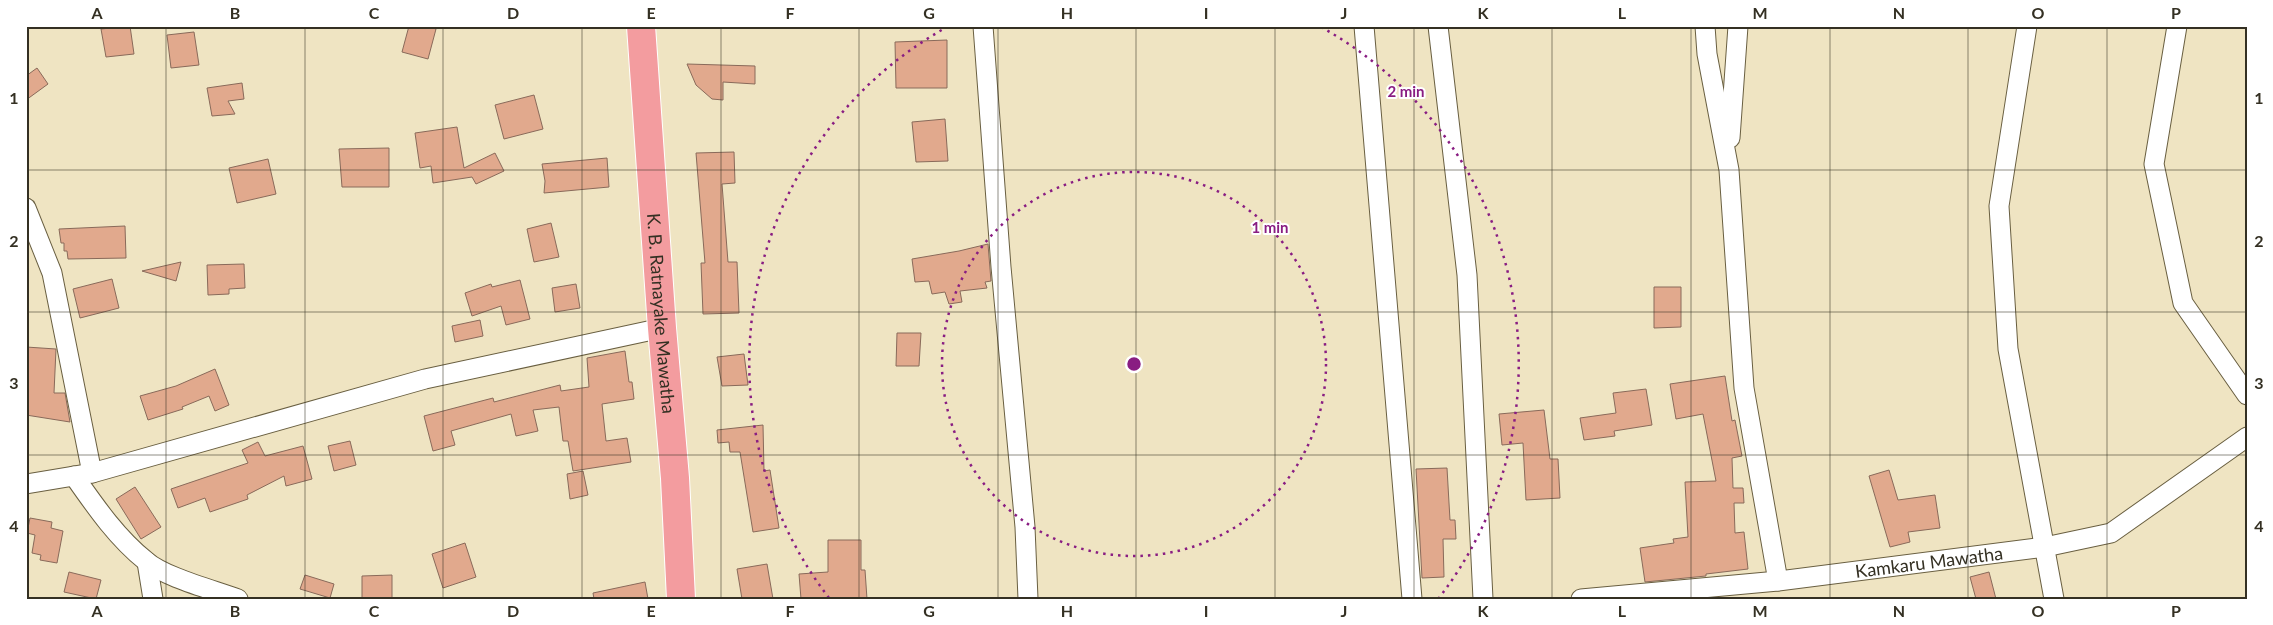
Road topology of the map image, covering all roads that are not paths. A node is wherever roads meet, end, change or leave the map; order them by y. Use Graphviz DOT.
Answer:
graph roads {
  1 [pos="641,26"];
  2 [pos="983,26"];
  3 [pos="1364,26"];
  4 [pos="1438,26"];
  5 [pos="1705,26"];
  6 [pos="1738,26"];
  7 [pos="2026,26"];
  8 [pos="2177,26"];
  9 [pos="1729,170"];
  10 [pos="26,208"];
  11 [pos="662,328"];
  12 [pos="2247,395"];
  13 [pos="2247,437"];
  14 [pos="83,474"];
  15 [pos="26,484"];
  16 [pos="2045,547"];
  17 [pos="146,562"];
  18 [pos="1778,581"];
  19 [pos="152,599"];
  20 [pos="238,599"];
  21 [pos="681,599"];
  22 [pos="1028,599"];
  23 [pos="1412,599"];
  24 [pos="1483,599"];
  25 [pos="1581,599"];
  26 [pos="2054,599"];
  1 -- 11 [label="highway, K. B. Ratnayake Mawatha"];
  2 -- 22 [label="street"];
  3 -- 23 [label="street"];
  4 -- 24 [label="street"];
  5 -- 9 [label="street"];
  6 -- 9 [label="street"];
  7 -- 16 [label="street"];
  8 -- 12 [label="street"];
  9 -- 18 [label="street"];
  10 -- 14 [label="street"];
  11 -- 14 [label="street"];
  11 -- 21 [label="highway, K. B. Ratnayake Mawatha"];
  13 -- 16 [label="street, Kamkaru Mawatha"];
  14 -- 15 [label="street"];
  14 -- 17 [label="street"];
  16 -- 18 [label="street, Kamkaru Mawatha"];
  16 -- 26 [label="street"];
  17 -- 19 [label="street"];
  17 -- 20 [label="street"];
  18 -- 25 [label="street, Kamkaru Mawatha"];
}
